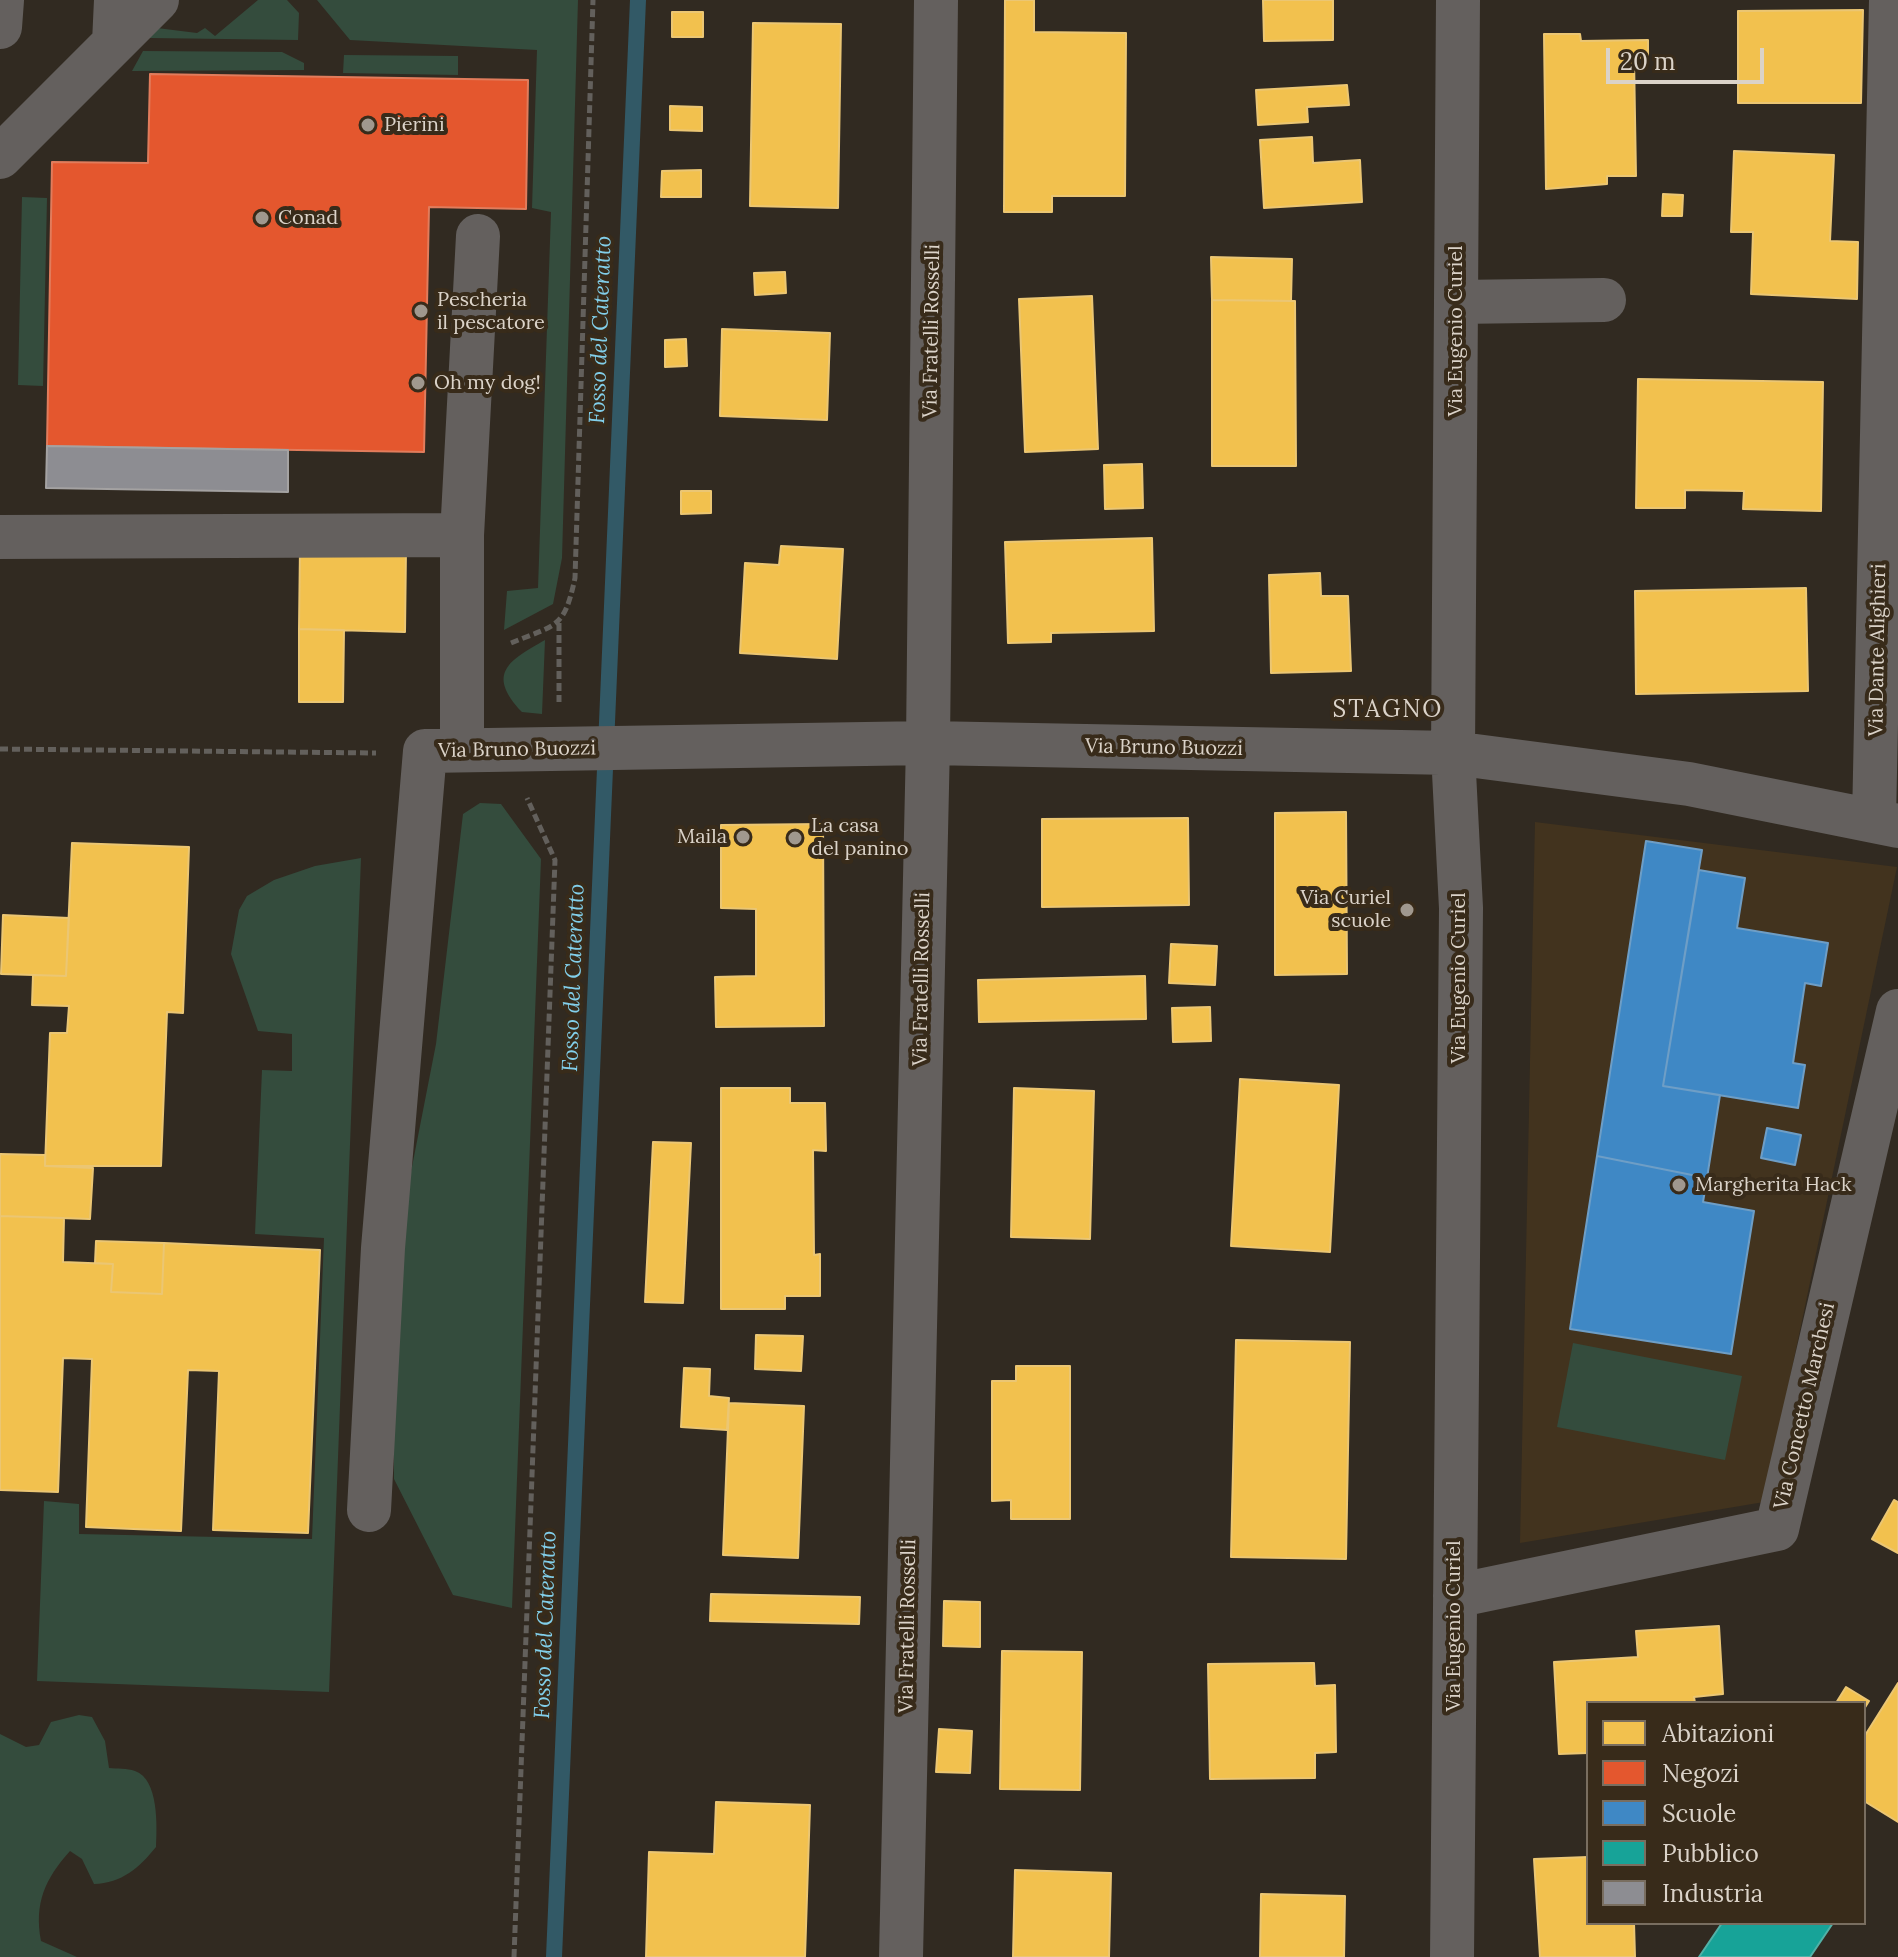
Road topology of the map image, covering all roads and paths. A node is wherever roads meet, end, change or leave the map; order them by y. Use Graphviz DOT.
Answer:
graph roads {
  1 [pos="2,0"];
  2 [pos="116,0"];
  3 [pos="157,0"];
  4 [pos="593,0"];
  5 [pos="936,0"];
  6 [pos="1458,0"];
  7 [pos="1891,0"];
  8 [pos="0,27"];
  9 [pos="114,43"];
  10 [pos="0,157"];
  11 [pos="478,236"];
  12 [pos="1604,300"];
  13 [pos="1456,302"];
  14 [pos="462,535"];
  15 [pos="0,537"];
  16 [pos="559,623"];
  17 [pos="501,648"];
  18 [pos="566,730"];
  19 [pos="928,743"];
  20 [pos="0,749"];
  21 [pos="444,750"];
  22 [pos="505,750"];
  23 [pos="1453,753"];
  24 [pos="1886,824"];
  25 [pos="1898,1011"];
  26 [pos="369,1510"];
  27 [pos="1455,1596"];
  28 [pos="514,1957"];
  29 [pos="901,1957"];
  30 [pos="1452,1957"];
  1 -- 8 [label="street"];
  2 -- 9 [label="street"];
  3 -- 9 [label="street"];
  4 -- 16 [label="path"];
  5 -- 19 [label="street, Via Fratelli Rosselli"];
  6 -- 13 [label="street, Via Eugenio Curiel"];
  7 -- 24 [label="street, Via Dante Alighieri"];
  9 -- 10 [label="street"];
  11 -- 14 [label="street"];
  12 -- 13 [label="street"];
  13 -- 23 [label="street, Via Eugenio Curiel"];
  14 -- 15 [label="street"];
  14 -- 21 [label="street"];
  16 -- 17 [label="path"];
  16 -- 18 [label="path"];
  18 -- 19 [label="street, Via Bruno Buozzi"];
  18 -- 22 [label="street, Via Bruno Buozzi"];
  19 -- 23 [label="street, Via Bruno Buozzi"];
  19 -- 29 [label="street, Via Fratelli Rosselli"];
  20 -- 21 [label="path"];
  21 -- 22 [label="street, Via Bruno Buozzi"];
  21 -- 26 [label="street"];
  22 -- 28 [label="path"];
  23 -- 24 [label="street, Via Bruno Buozzi"];
  23 -- 27 [label="street, Via Eugenio Curiel"];
  25 -- 27 [label="street, Via Concetto Marchesi"];
  27 -- 30 [label="street, Via Eugenio Curiel"];
}
